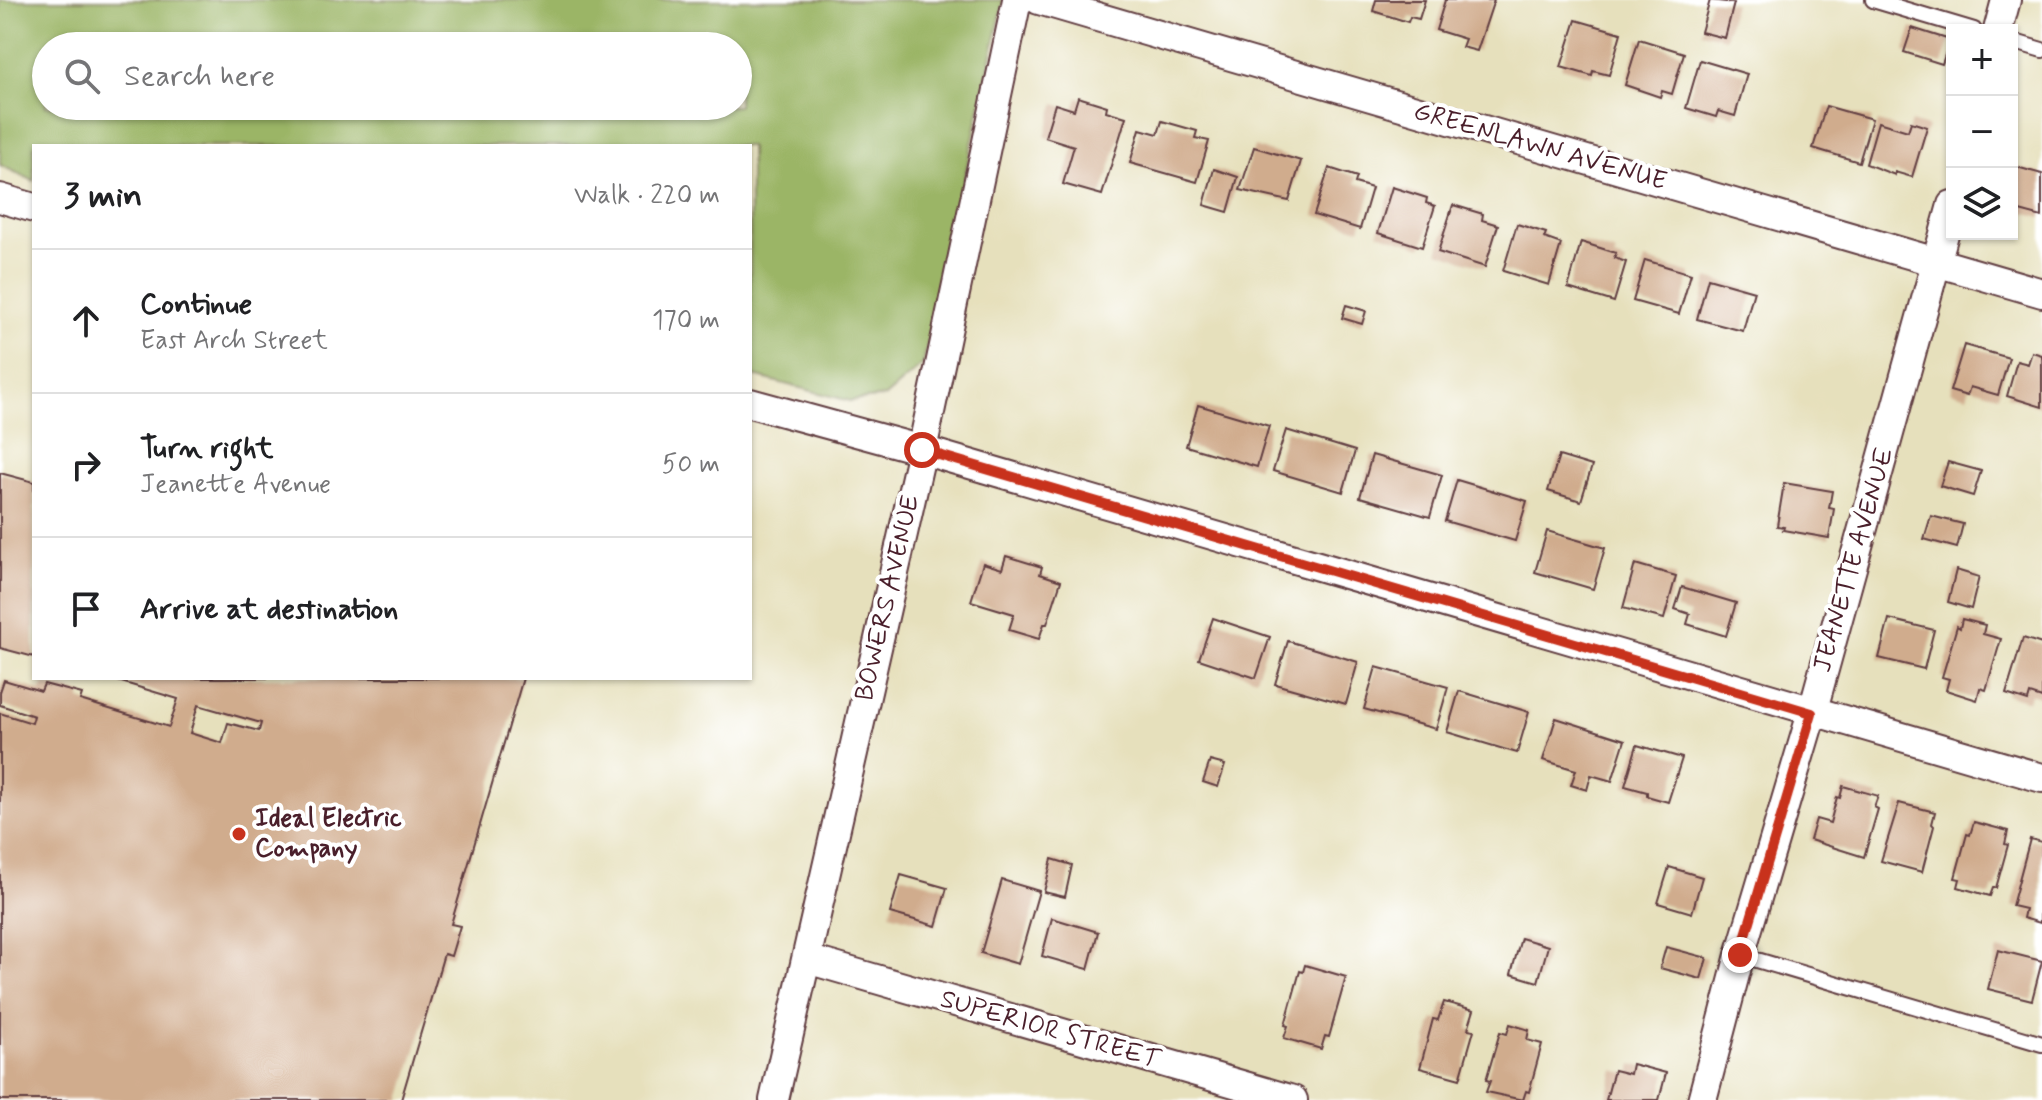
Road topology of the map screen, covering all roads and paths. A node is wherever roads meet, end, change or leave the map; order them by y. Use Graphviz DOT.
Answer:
graph roads {
  1 [pos="1017,0"];
  2 [pos="1039,0"];
  3 [pos="1873,0"];
  4 [pos="2006,0"];
  5 [pos="1954,24"];
  6 [pos="2000,24"];
  7 [pos="2018,43"];
  8 [pos="2042,50"];
  9 [pos="0,198"];
  10 [pos="32,207"];
  11 [pos="1946,228"];
  12 [pos="1937,263"];
  13 [pos="2042,293"];
  14 [pos="752,404"];
  15 [pos="922,450"];
  16 [pos="1812,713"];
  17 [pos="2042,778"];
  18 [pos="1740,955"];
  19 [pos="807,959"];
  20 [pos="2042,1044"];
  21 [pos="774,1100"];
  22 [pos="1293,1100"];
  23 [pos="1702,1100"];
  1 -- 15 [label="street, BOWERS AVENUE"];
  2 -- 12 [label="street, GREENLAWN AVENUE"];
  3 -- 5 [label="lane"];
  4 -- 6 [label="street"];
  7 -- 8 [label="lane"];
  9 -- 10 [label="street"];
  11 -- 12 [label="street, JEANETTE AVENUE"];
  12 -- 13 [label="street, GREENLAWN AVENUE"];
  12 -- 16 [label="street, JEANETTE AVENUE"];
  14 -- 15 [label="street"];
  15 -- 16 [label="street"];
  15 -- 19 [label="street, BOWERS AVENUE"];
  16 -- 17 [label="street"];
  16 -- 18 [label="street, JEANETTE AVENUE"];
  18 -- 20 [label="lane"];
  18 -- 23 [label="street, JEANETTE AVENUE"];
  19 -- 21 [label="street, BOWERS AVENUE"];
  19 -- 22 [label="street, SUPERIOR STREET"];
}
